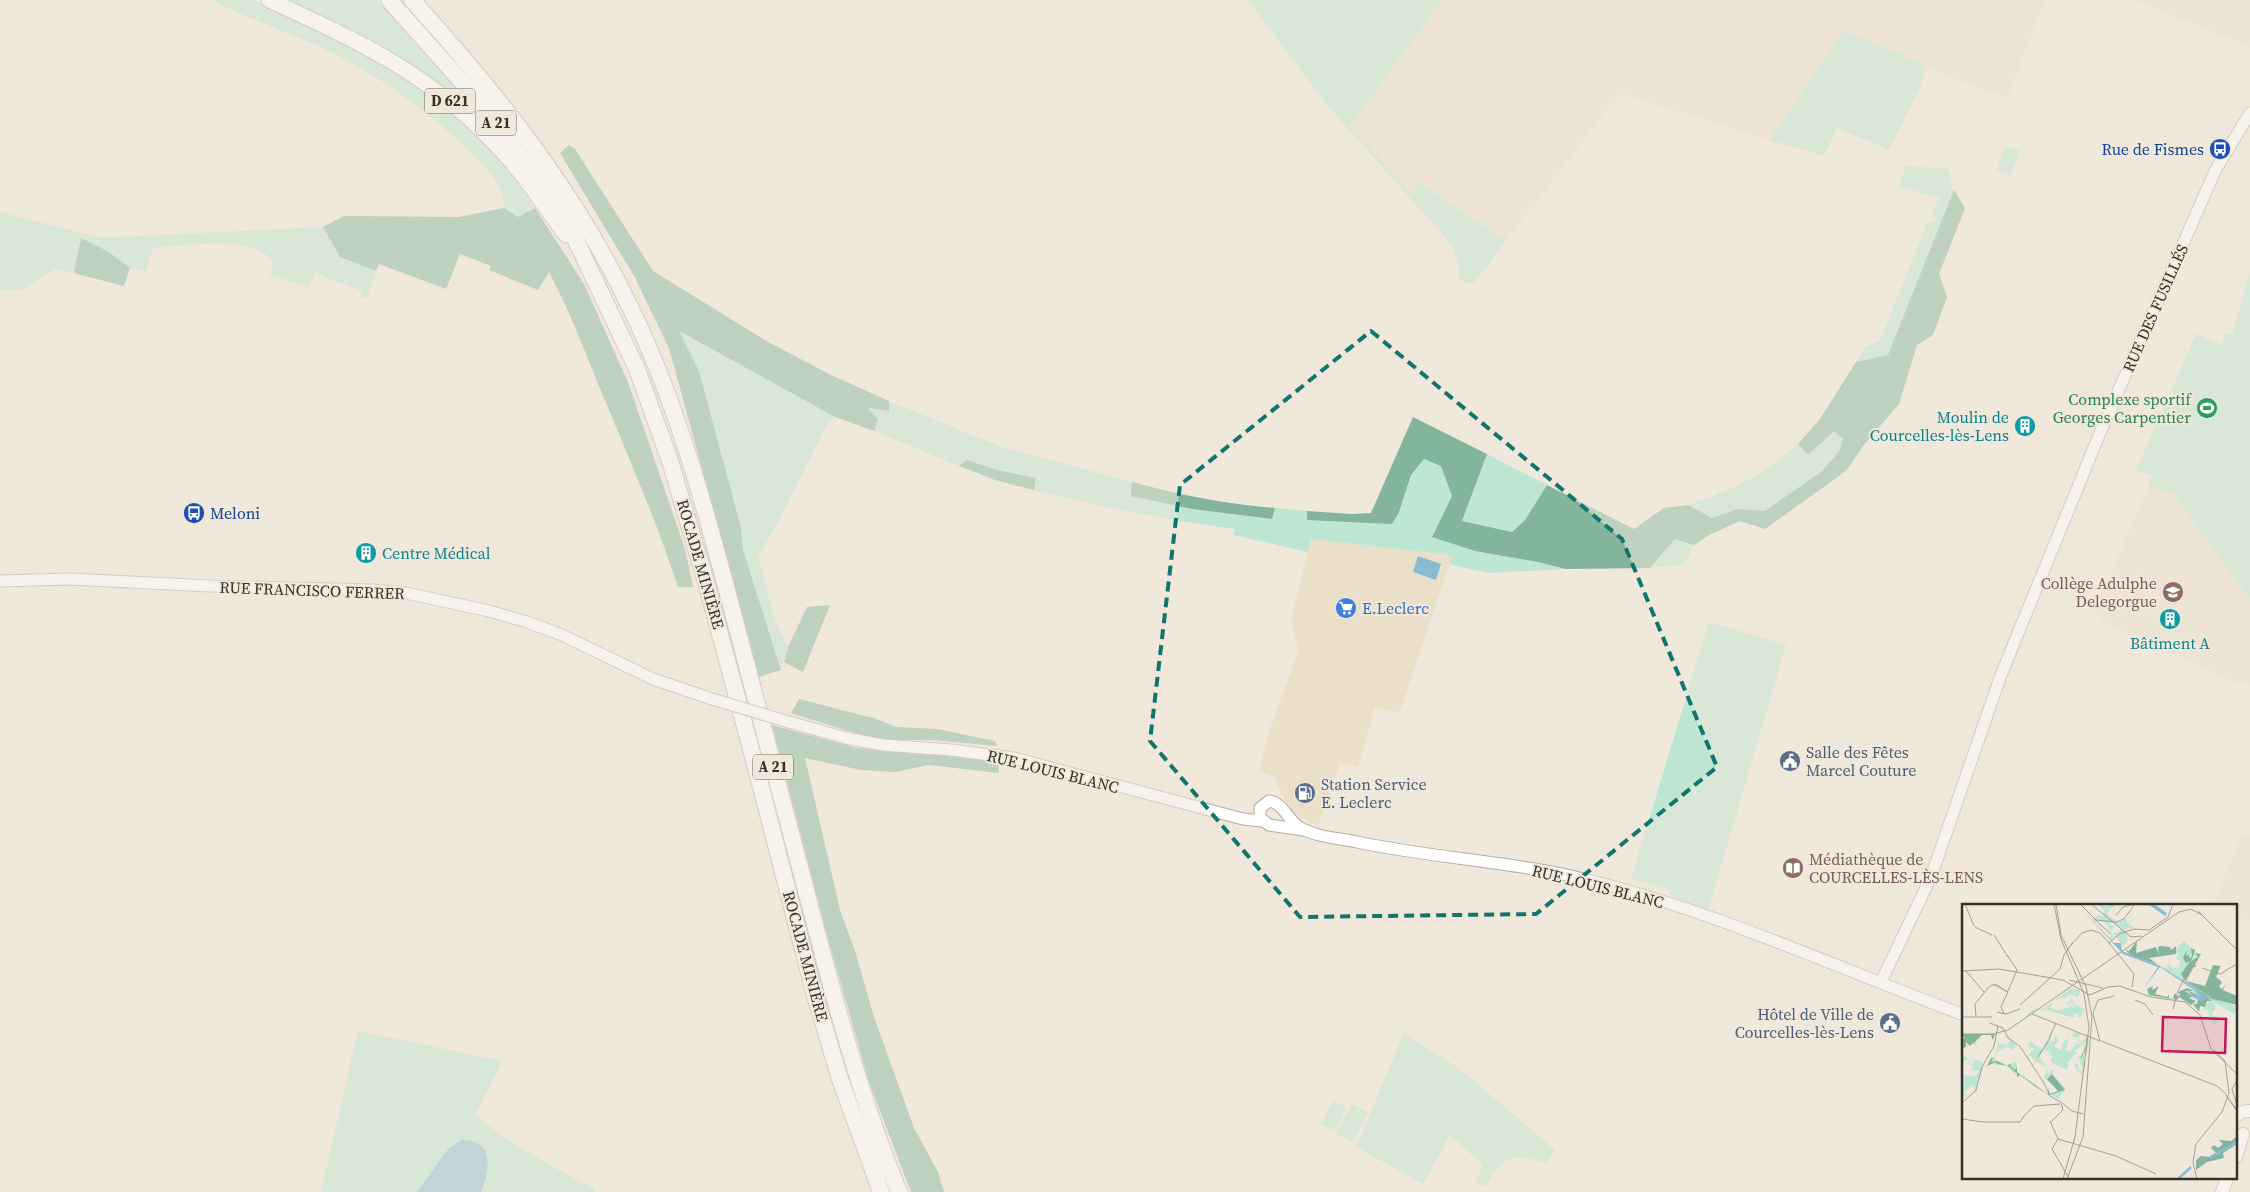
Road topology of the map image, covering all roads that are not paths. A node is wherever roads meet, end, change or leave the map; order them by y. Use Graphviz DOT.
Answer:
graph roads {
  1 [pos="269,0"];
  2 [pos="389,0"];
  3 [pos="412,0"];
  4 [pos="2250,113"];
  5 [pos="585,260"];
  6 [pos="0,580"];
  7 [pos="782,720"];
  8 [pos="1260,808"];
  9 [pos="1282,811"];
  10 [pos="1233,815"];
  11 [pos="1261,820"];
  12 [pos="1274,824"];
  13 [pos="1304,830"];
  14 [pos="1881,982"];
  15 [pos="1962,1014"];
  16 [pos="2250,1111"];
  17 [pos="2238,1114"];
  18 [pos="2243,1133"];
  19 [pos="2238,1150"];
  20 [pos="2226,1180"];
  21 [pos="881,1192"];
  22 [pos="900,1192"];
  23 [pos="2222,1192"];
  1 -- 5 [label="highway, D 621"];
  2 -- 5 [label="highway, ROCADE MINIÈRE / A 21"];
  3 -- 22 [label="highway, ROCADE MINIÈRE / A 21"];
  4 -- 14 [label="street, RUE DES FUSILLÉS"];
  5 -- 21 [label="highway, ROCADE MINIÈRE / A 21"];
  6 -- 7 [label="street, RUE FRANCISCO FERRER, bridge"];
  7 -- 10 [label="street, RUE LOUIS BLANC"];
  8 -- 9 [label="street"];
  8 -- 10 [label="street, RUE LOUIS BLANC"];
  8 -- 11 [label="street"];
  9 -- 12 [label="street"];
  9 -- 13 [label="street, RUE LOUIS BLANC"];
  10 -- 11 [label="street, RUE LOUIS BLANC"];
  11 -- 12 [label="street"];
  12 -- 13 [label="street, RUE LOUIS BLANC"];
  13 -- 14 [label="street, RUE LOUIS BLANC"];
  14 -- 15 [label="street, RUE LOUIS BLANC"];
  16 -- 17 [label="main road"];
  18 -- 19 [label="main road"];
  20 -- 23 [label="main road"];
}
